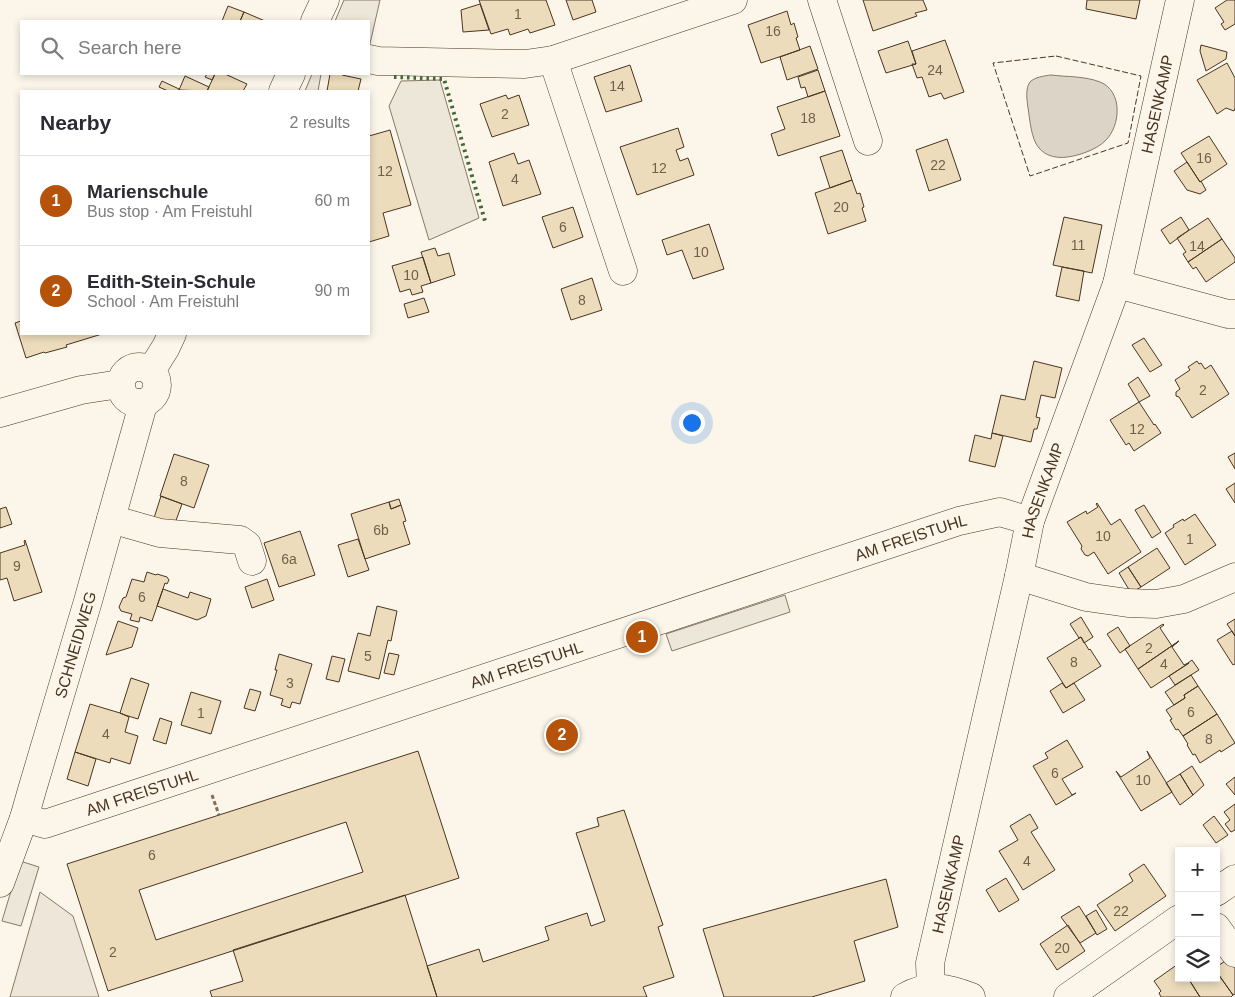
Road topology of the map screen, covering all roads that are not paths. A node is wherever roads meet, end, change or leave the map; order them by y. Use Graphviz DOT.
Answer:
graph roads {
  1 [pos="325,0"];
  2 [pos="733,0"];
  3 [pos="822,0"];
  4 [pos="1180,0"];
  5 [pos="315,20"];
  6 [pos="370,59"];
  7 [pos="553,60"];
  8 [pos="291,75"];
  9 [pos="283,90"];
  10 [pos="868,141"];
  11 [pos="623,271"];
  12 [pos="1117,284"];
  13 [pos="1235,314"];
  14 [pos="172,335"];
  15 [pos="151,371"];
  16 [pos="120,384"];
  17 [pos="141,403"];
  18 [pos="0,413"];
  19 [pos="111,519"];
  20 [pos="1030,520"];
  21 [pos="252,561"];
  22 [pos="1018,576"];
  23 [pos="1235,577"];
  24 [pos="24,818"];
  25 [pos="1235,879"];
  26 [pos="0,883"];
  27 [pos="1220,889"];
  28 [pos="1175,922"];
  29 [pos="1220,932"];
  30 [pos="1235,953"];
  31 [pos="931,988"];
  32 [pos="904,997"];
  33 [pos="971,997"];
  34 [pos="1068,997"];
  1 -- 5 [label="street"];
  2 -- 7 [label="street"];
  3 -- 10 [label="street"];
  4 -- 12 [label="street, HASENKAMP"];
  6 -- 7 [label="street"];
  7 -- 11 [label="street"];
  8 -- 9 [label="street"];
  12 -- 13 [label="street"];
  12 -- 20 [label="street, HASENKAMP"];
  14 -- 15 [label="street"];
  15 -- 16 [label="street"];
  15 -- 17 [label="street"];
  16 -- 17 [label="street"];
  16 -- 18 [label="street"];
  17 -- 19 [label="street, SCHNEIDWEG"];
  19 -- 21 [label="street"];
  19 -- 24 [label="street, SCHNEIDWEG"];
  20 -- 22 [label="street, HASENKAMP"];
  20 -- 24 [label="street, AM FREISTUHL"];
  22 -- 23 [label="street"];
  22 -- 31 [label="street, HASENKAMP"];
  24 -- 26 [label="street, SCHNEIDWEG"];
  25 -- 27 [label="street"];
  28 -- 34 [label="street"];
  29 -- 30 [label="street"];
  31 -- 32 [label="street"];
  31 -- 33 [label="street"];
}
